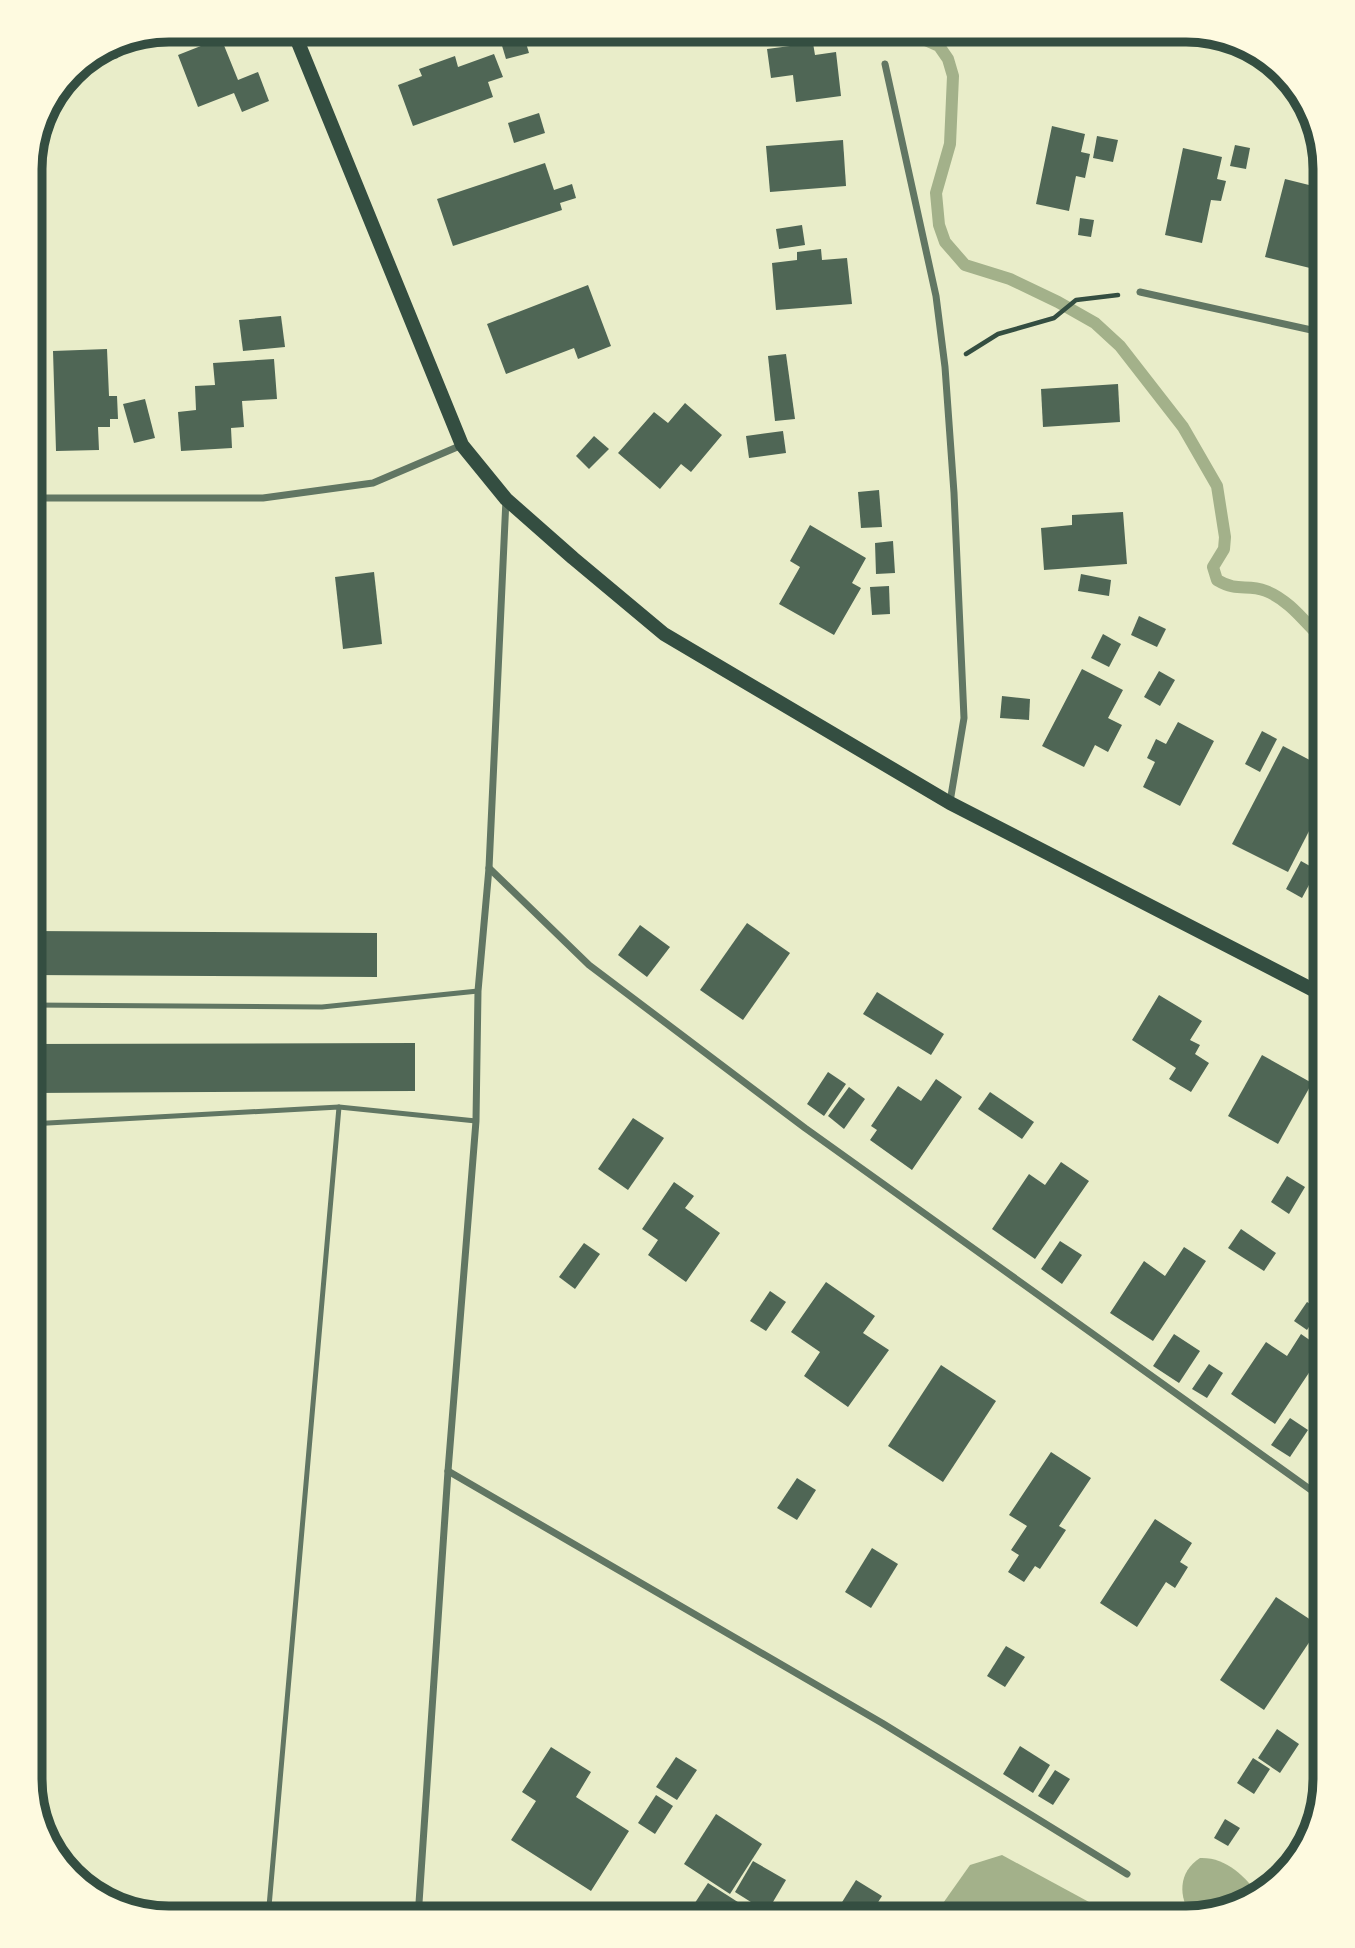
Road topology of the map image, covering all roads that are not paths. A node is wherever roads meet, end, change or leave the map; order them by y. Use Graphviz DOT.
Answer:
graph roads {
  1 [pos="298,42"];
  2 [pos="885,64"];
  3 [pos="1140,292"];
  4 [pos="1313,329"];
  5 [pos="462,445"];
  6 [pos="42,498"];
  7 [pos="506,499"];
  8 [pos="950,803"];
  9 [pos="489,868"];
  10 [pos="1313,990"];
  11 [pos="478,991"];
  12 [pos="42,1005"];
  13 [pos="339,1107"];
  14 [pos="476,1121"];
  15 [pos="42,1123"];
  16 [pos="449,1471"];
  17 [pos="1313,1491"];
  18 [pos="1127,1874"];
  19 [pos="269,1906"];
  20 [pos="419,1906"];
  1 -- 5 [label="main road"];
  2 -- 8 [label="street"];
  3 -- 4 [label="street"];
  5 -- 6 [label="street"];
  5 -- 7 [label="main road"];
  7 -- 8 [label="main road"];
  7 -- 9 [label="street"];
  8 -- 10 [label="main road"];
  9 -- 11 [label="street"];
  9 -- 17 [label="street"];
  11 -- 12 [label="lane"];
  11 -- 14 [label="street"];
  13 -- 14 [label="lane"];
  13 -- 15 [label="lane"];
  13 -- 19 [label="lane"];
  14 -- 16 [label="street"];
  16 -- 18 [label="street"];
  16 -- 20 [label="street"];
}
